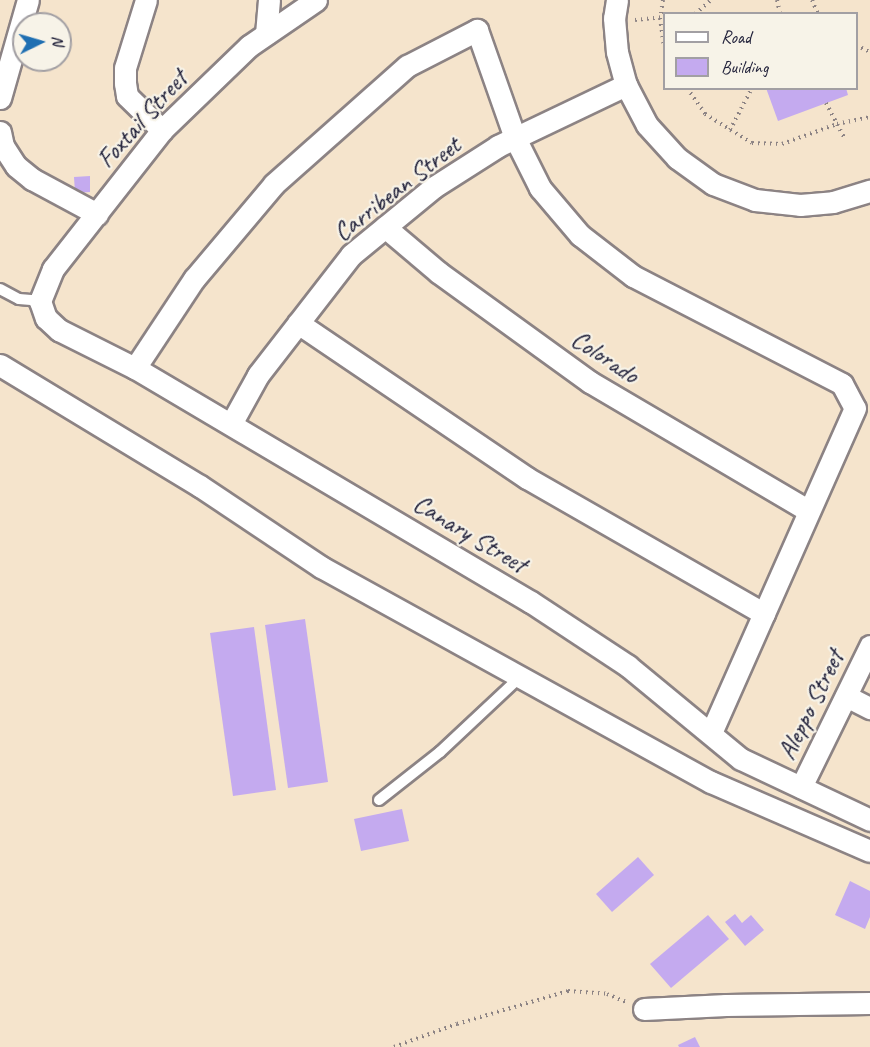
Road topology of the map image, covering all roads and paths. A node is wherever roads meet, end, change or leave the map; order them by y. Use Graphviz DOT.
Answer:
graph roads {
  1 [pos="28,0"];
  2 [pos="146,0"];
  3 [pos="269,0"];
  4 [pos="316,0"];
  5 [pos="663,0"];
  6 [pos="711,0"];
  7 [pos="615,9"];
  8 [pos="698,12"];
  9 [pos="662,17"];
  10 [pos="663,32"];
  11 [pos="266,34"];
  12 [pos="626,85"];
  13 [pos="688,90"];
  14 [pos="751,90"];
  15 [pos="0,98"];
  16 [pos="826,103"];
  17 [pos="870,117"];
  18 [pos="837,124"];
  19 [pos="730,129"];
  20 [pos="162,130"];
  21 [pos="0,132"];
  22 [pos="515,138"];
  23 [pos="845,139"];
  24 [pos="869,196"];
  25 [pos="97,214"];
  26 [pos="385,227"];
  27 [pos="0,289"];
  28 [pos="40,302"];
  29 [pos="298,323"];
  30 [pos="0,365"];
  31 [pos="135,368"];
  32 [pos="231,424"];
  33 [pos="809,512"];
  34 [pos="764,614"];
  35 [pos="870,646"];
  36 [pos="519,678"];
  37 [pos="846,696"];
  38 [pos="870,708"];
  39 [pos="711,733"];
  40 [pos="801,788"];
  41 [pos="379,800"];
  42 [pos="870,820"];
  43 [pos="870,851"];
  44 [pos="870,1003"];
  45 [pos="644,1009"];
  46 [pos="394,1047"];
  1 -- 15 [label="street"];
  2 -- 20 [label="street"];
  3 -- 11 [label="street"];
  4 -- 11 [label="street, Foxtail Street"];
  5 -- 9 [label="path"];
  6 -- 8 [label="path"];
  7 -- 9 [label="path"];
  7 -- 12 [label="street"];
  9 -- 10 [label="path"];
  11 -- 20 [label="street, Foxtail Street"];
  12 -- 22 [label="street, Carribean Street"];
  12 -- 24 [label="street"];
  13 -- 19 [label="path"];
  14 -- 19 [label="path"];
  16 -- 18 [label="path"];
  17 -- 18 [label="path"];
  18 -- 19 [label="path"];
  18 -- 23 [label="path"];
  20 -- 25 [label="street, Foxtail Street"];
  21 -- 25 [label="street"];
  22 -- 26 [label="street, Carribean Street"];
  22 -- 31 [label="street"];
  22 -- 33 [label="street"];
  25 -- 28 [label="street, Foxtail Street"];
  26 -- 29 [label="street, Carribean Street"];
  26 -- 33 [label="street, Colorado"];
  27 -- 28 [label="lane"];
  28 -- 31 [label="street, Canary Street"];
  29 -- 32 [label="street, Carribean Street"];
  29 -- 34 [label="street"];
  30 -- 36 [label="street"];
  31 -- 32 [label="street, Canary Street"];
  32 -- 39 [label="street, Canary Street"];
  33 -- 34 [label="street"];
  34 -- 39 [label="street"];
  35 -- 37 [label="street, Aleppo Street"];
  36 -- 41 [label="lane"];
  36 -- 43 [label="street"];
  37 -- 38 [label="street"];
  37 -- 40 [label="street, Aleppo Street"];
  39 -- 40 [label="street, Canary Street"];
  40 -- 42 [label="street, Canary Street"];
  44 -- 45 [label="street"];
  45 -- 46 [label="path"];
}
